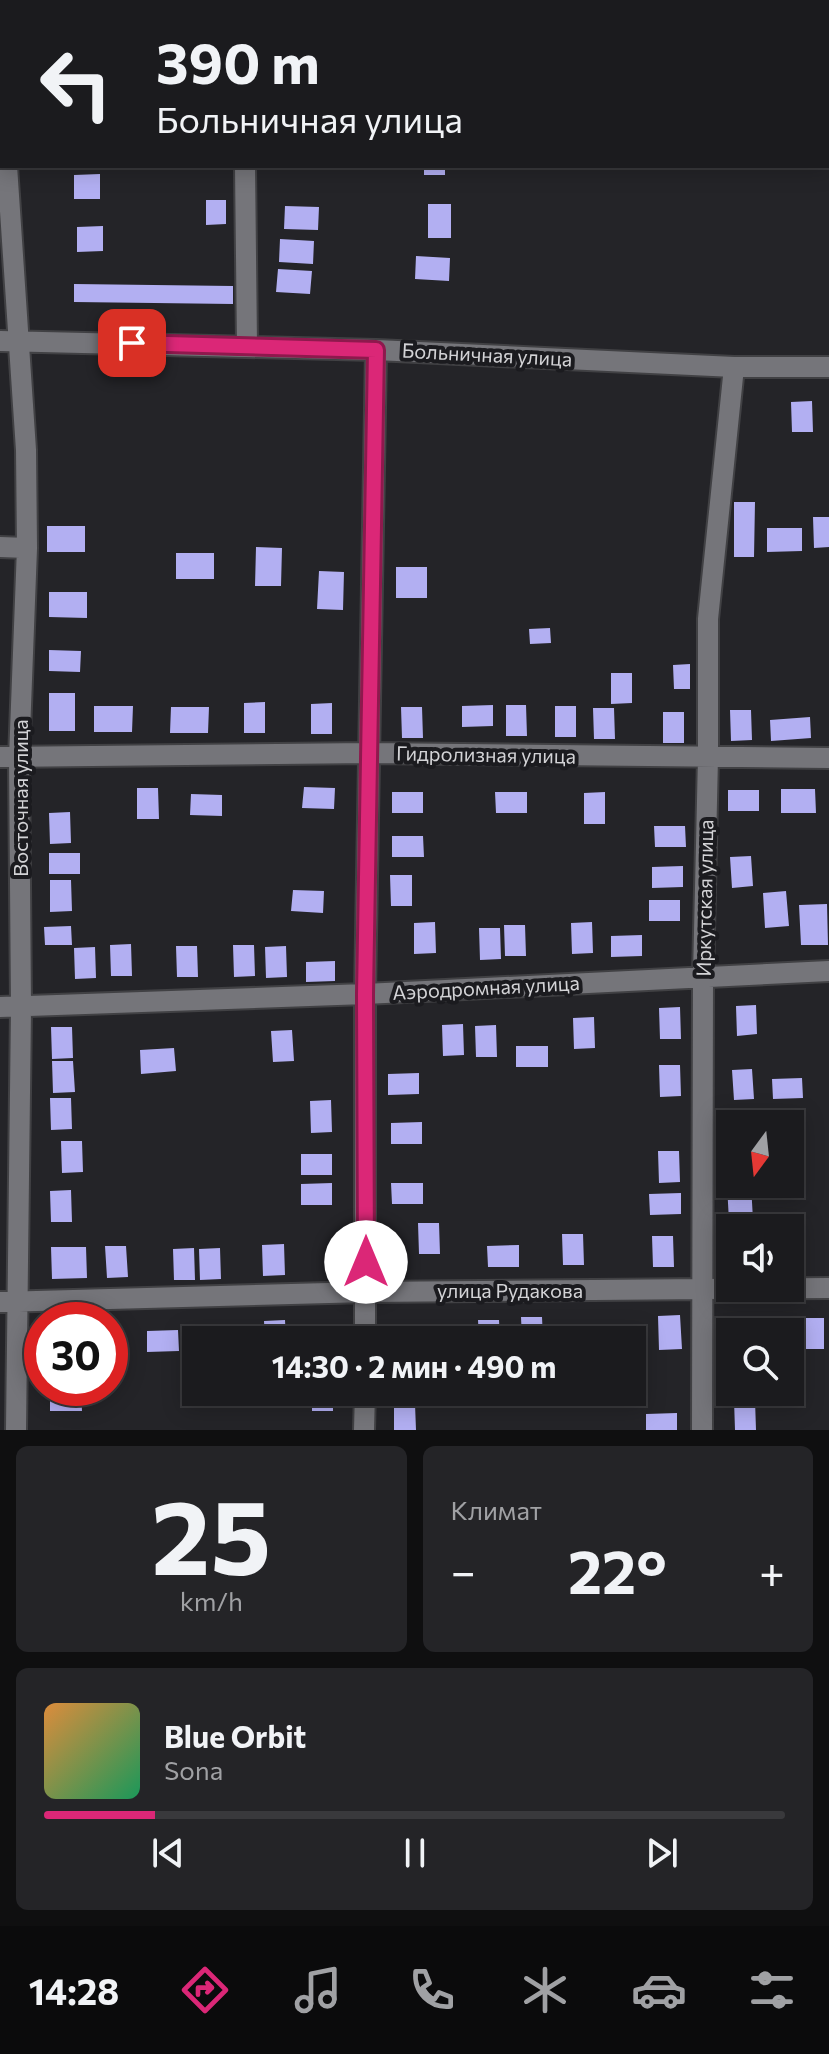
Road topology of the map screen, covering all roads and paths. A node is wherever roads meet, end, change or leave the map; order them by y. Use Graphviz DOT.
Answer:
graph roads {
  1 [pos="7,168"];
  2 [pos="245,168"];
  3 [pos="9,341"];
  4 [pos="247,346"];
  5 [pos="376,350"];
  6 [pos="734,367"];
  7 [pos="829,367"];
  8 [pos="0,547"];
  9 [pos="27,548"];
  10 [pos="368,753"];
  11 [pos="10,757"];
  12 [pos="708,757"];
  13 [pos="829,758"];
  14 [pos="829,971"];
  15 [pos="703,976"];
  16 [pos="365,994"];
  17 [pos="10,1007"];
  18 [pos="829,1288"];
  19 [pos="703,1289"];
  20 [pos="366,1292"];
  21 [pos="9,1302"];
  22 [pos="365,1326"];
  23 [pos="365,1406"];
  24 [pos="16,1430"];
  25 [pos="364,1430"];
  26 [pos="702,1430"];
  1 -- 3 [label="street, Восточная улица"];
  2 -- 4 [label="street"];
  3 -- 4 [label="street, Больничная улица"];
  3 -- 9 [label="street, Восточная улица"];
  4 -- 5 [label="street, Больничная улица"];
  5 -- 6 [label="street, Больничная улица"];
  5 -- 10 [label="street"];
  6 -- 7 [label="street, Больничная улица"];
  6 -- 12 [label="street, Иркутская улица"];
  8 -- 9 [label="street"];
  9 -- 11 [label="street, Восточная улица"];
  10 -- 11 [label="street, Гидролизная улица"];
  10 -- 12 [label="street, Гидролизная улица"];
  10 -- 16 [label="street"];
  11 -- 17 [label="street, Восточная улица"];
  12 -- 13 [label="street, Гидролизная улица"];
  12 -- 15 [label="street, Иркутская улица"];
  14 -- 15 [label="street, Аэродромная улица"];
  15 -- 16 [label="street, Аэродромная улица"];
  15 -- 19 [label="street, Иркутская улица"];
  16 -- 17 [label="street, Аэродромная улица"];
  16 -- 20 [label="street"];
  17 -- 21 [label="street, Восточная улица"];
  18 -- 19 [label="street, улица Рудакова"];
  19 -- 20 [label="street, улица Рудакова"];
  19 -- 26 [label="street, Иркутская улица"];
  20 -- 21 [label="street, улица Рудакова"];
  20 -- 22 [label="street"];
  21 -- 24 [label="street, Восточная улица"];
  23 -- 25 [label="street"];
}
